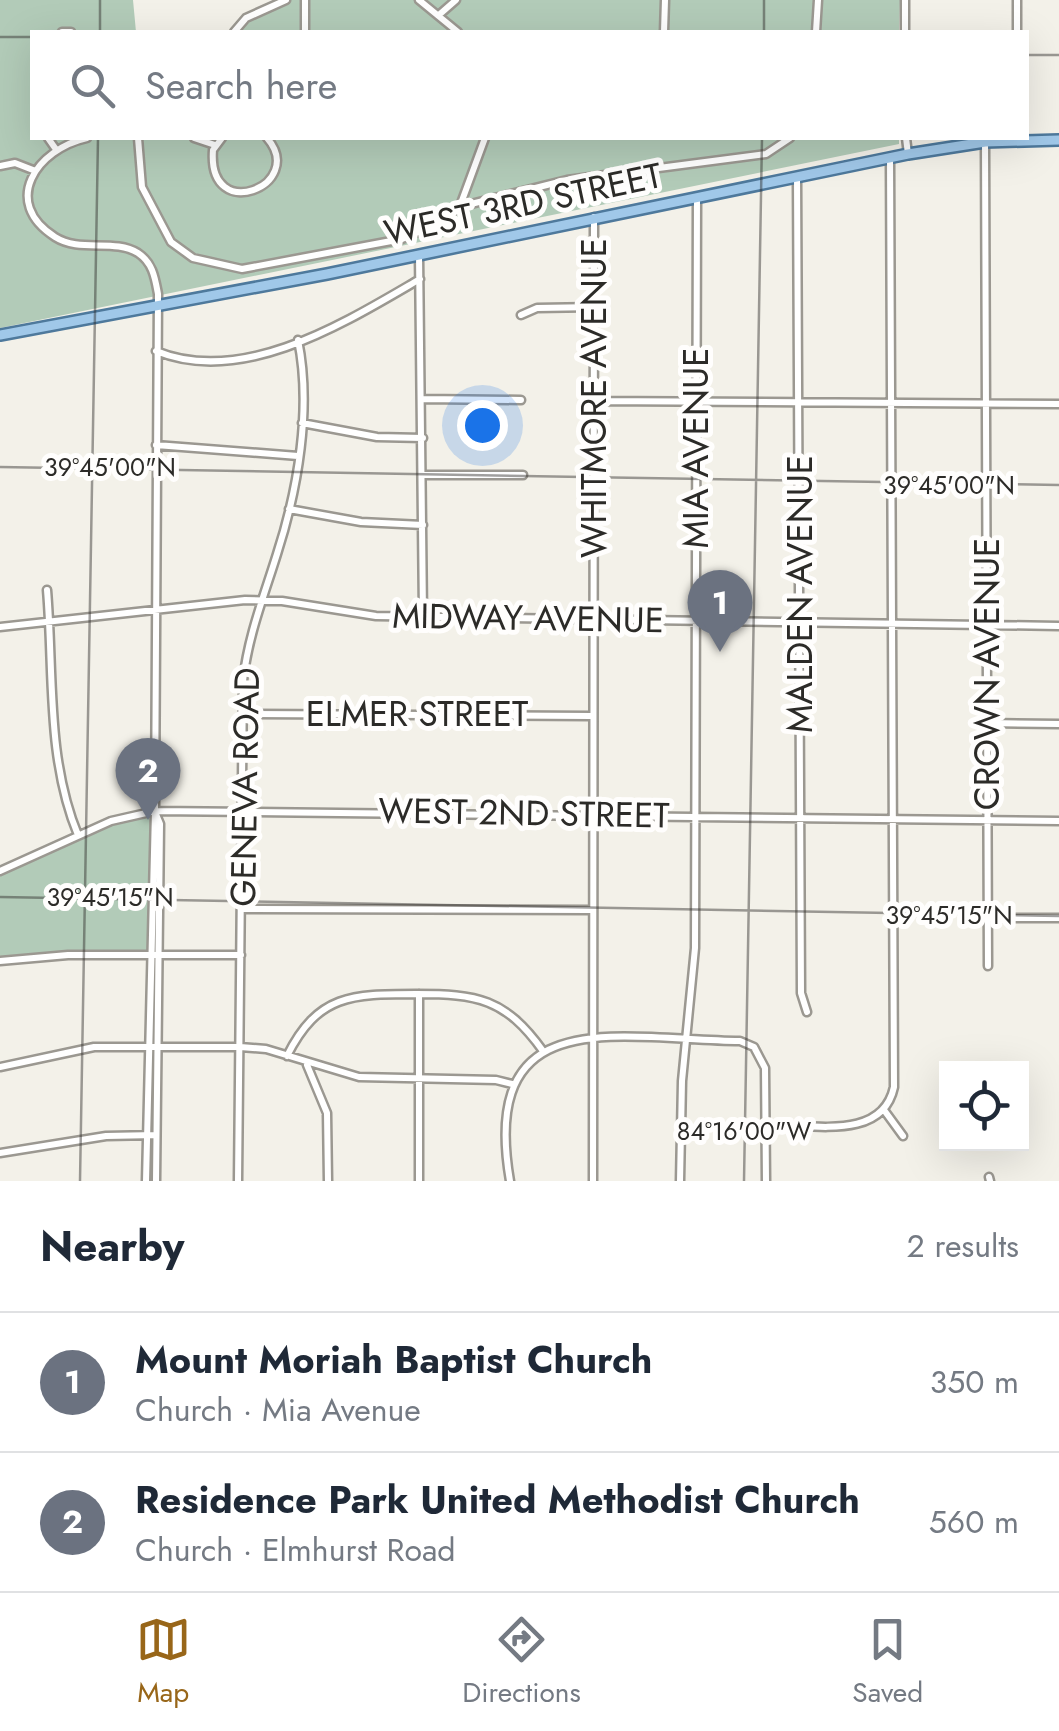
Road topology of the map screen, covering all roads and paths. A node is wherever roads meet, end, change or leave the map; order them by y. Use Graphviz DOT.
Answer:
graph roads {
  1 [pos="286,0"];
  2 [pos="305,0"];
  3 [pos="418,0"];
  4 [pos="456,0"];
  5 [pos="665,0"];
  6 [pos="818,0"];
  7 [pos="905,0"];
  8 [pos="1017,0"];
  9 [pos="440,14"];
  10 [pos="236,30"];
  11 [pos="306,30"];
  12 [pos="456,30"];
  13 [pos="664,30"];
  14 [pos="816,30"];
  15 [pos="905,30"];
  16 [pos="1017,30"];
  17 [pos="1029,139"];
  18 [pos="49,140"];
  19 [pos="80,140"];
  20 [pos="138,140"];
  21 [pos="200,140"];
  22 [pos="220,140"];
  23 [pos="272,140"];
  24 [pos="484,140"];
  25 [pos="788,140"];
  26 [pos="906,140"];
  27 [pos="1006,140"];
  28 [pos="1059,140"];
  29 [pos="985,142"];
  30 [pos="216,145"];
  31 [pos="54,148"];
  32 [pos="908,154"];
  33 [pos="890,158"];
  34 [pos="0,166"];
  35 [pos="33,170"];
  36 [pos="797,176"];
  37 [pos="696,196"];
  38 [pos="459,207"];
  39 [pos="593,216"];
  40 [pos="419,254"];
  41 [pos="421,279"];
  42 [pos="158,304"];
  43 [pos="596,307"];
  44 [pos="521,315"];
  45 [pos="0,335"];
  46 [pos="298,340"];
  47 [pos="156,351"];
  48 [pos="422,400"];
  49 [pos="521,400"];
  50 [pos="595,401"];
  51 [pos="696,402"];
  52 [pos="799,402"];
  53 [pos="894,403"];
  54 [pos="986,404"];
  55 [pos="1059,404"];
  56 [pos="302,423"];
  57 [pos="423,438"];
  58 [pos="156,445"];
  59 [pos="298,456"];
  60 [pos="423,475"];
  61 [pos="523,476"];
  62 [pos="290,509"];
  63 [pos="423,525"];
  64 [pos="47,590"];
  65 [pos="262,600"];
  66 [pos="155,608"];
  67 [pos="423,616"];
  68 [pos="593,618"];
  69 [pos="50,620"];
  70 [pos="695,620"];
  71 [pos="800,623"];
  72 [pos="896,624"];
  73 [pos="0,626"];
  74 [pos="988,626"];
  75 [pos="1059,626"];
  76 [pos="242,714"];
  77 [pos="592,716"];
  78 [pos="988,723"];
  79 [pos="1059,724"];
  80 [pos="154,811"];
  81 [pos="242,811"];
  82 [pos="592,814"];
  83 [pos="694,815"];
  84 [pos="800,816"];
  85 [pos="894,819"];
  86 [pos="988,820"];
  87 [pos="1059,822"];
  88 [pos="79,836"];
  89 [pos="0,870"];
  90 [pos="242,909"];
  91 [pos="592,910"];
  92 [pos="988,918"];
  93 [pos="1059,918"];
  94 [pos="150,956"];
  95 [pos="159,956"];
  96 [pos="242,956"];
  97 [pos="0,961"];
  98 [pos="988,966"];
  99 [pos="419,994"];
  100 [pos="807,1012"];
  101 [pos="593,1039"];
  102 [pos="686,1040"];
  103 [pos="148,1044"];
  104 [pos="158,1045"];
  105 [pos="240,1046"];
  106 [pos="543,1051"];
  107 [pos="287,1056"];
  108 [pos="307,1064"];
  109 [pos="0,1067"];
  110 [pos="419,1079"];
  111 [pos="512,1084"];
  112 [pos="884,1110"];
  113 [pos="765,1126"];
  114 [pos="147,1135"];
  115 [pos="156,1135"];
  116 [pos="903,1136"];
  117 [pos="0,1154"];
  118 [pos="146,1181"];
  119 [pos="156,1181"];
  120 [pos="238,1181"];
  121 [pos="328,1181"];
  122 [pos="419,1181"];
  123 [pos="510,1181"];
  124 [pos="592,1181"];
  125 [pos="680,1181"];
  126 [pos="766,1181"];
  1 -- 10 [label="street"];
  2 -- 11 [label="street"];
  3 -- 9 [label="street"];
  4 -- 9 [label="street"];
  5 -- 13 [label="street"];
  6 -- 14 [label="street"];
  7 -- 15 [label="street"];
  8 -- 16 [label="street"];
  9 -- 12 [label="street"];
  17 -- 28 [label="main road, WEST 3RD STREET"];
  18 -- 31 [label="street"];
  19 -- 31 [label="street"];
  20 -- 38 [label="street"];
  21 -- 30 [label="street"];
  22 -- 30 [label="street"];
  23 -- 30 [label="street"];
  24 -- 38 [label="street"];
  25 -- 38 [label="street"];
  26 -- 32 [label="street"];
  27 -- 29 [label="main road, WEST 3RD STREET"];
  29 -- 32 [label="main road, WEST 3RD STREET"];
  29 -- 54 [label="street, CROWN AVENUE"];
  31 -- 35 [label="street"];
  32 -- 33 [label="main road, WEST 3RD STREET"];
  33 -- 36 [label="main road, WEST 3RD STREET"];
  33 -- 53 [label="street"];
  34 -- 35 [label="street"];
  35 -- 42 [label="street"];
  36 -- 37 [label="main road, WEST 3RD STREET"];
  36 -- 52 [label="street, MALDEN AVENUE"];
  37 -- 39 [label="main road, WEST 3RD STREET"];
  37 -- 51 [label="street, MIA AVENUE"];
  39 -- 40 [label="main road, WEST 3RD STREET"];
  39 -- 43 [label="street, WHITMORE AVENUE"];
  40 -- 41 [label="street"];
  40 -- 42 [label="main road, WEST 3RD STREET"];
  41 -- 46 [label="street"];
  41 -- 48 [label="street"];
  42 -- 45 [label="main road, WEST 3RD STREET"];
  42 -- 47 [label="street"];
  43 -- 44 [label="street"];
  43 -- 50 [label="street, WHITMORE AVENUE"];
  46 -- 47 [label="street"];
  46 -- 56 [label="street, GENEVA ROAD"];
  47 -- 58 [label="street"];
  48 -- 49 [label="street"];
  48 -- 57 [label="street"];
  50 -- 51 [label="street"];
  50 -- 68 [label="street, WHITMORE AVENUE"];
  51 -- 52 [label="street"];
  51 -- 70 [label="street, MIA AVENUE"];
  52 -- 53 [label="street"];
  52 -- 71 [label="street, MALDEN AVENUE"];
  53 -- 54 [label="street"];
  53 -- 72 [label="street"];
  54 -- 55 [label="street"];
  54 -- 74 [label="street, CROWN AVENUE"];
  56 -- 57 [label="street"];
  56 -- 59 [label="street, GENEVA ROAD"];
  57 -- 60 [label="street"];
  58 -- 59 [label="street"];
  58 -- 66 [label="street"];
  59 -- 62 [label="street, GENEVA ROAD"];
  60 -- 61 [label="street"];
  60 -- 63 [label="street"];
  62 -- 63 [label="street"];
  62 -- 65 [label="street, GENEVA ROAD"];
  63 -- 67 [label="street"];
  64 -- 69 [label="street"];
  65 -- 66 [label="street, MIDWAY AVENUE"];
  65 -- 67 [label="street, MIDWAY AVENUE"];
  65 -- 76 [label="street, GENEVA ROAD"];
  66 -- 69 [label="street, MIDWAY AVENUE"];
  66 -- 80 [label="street"];
  67 -- 68 [label="street, MIDWAY AVENUE"];
  68 -- 70 [label="street, MIDWAY AVENUE"];
  68 -- 77 [label="street, WHITMORE AVENUE"];
  69 -- 73 [label="street, MIDWAY AVENUE"];
  69 -- 88 [label="street"];
  70 -- 71 [label="street, MIDWAY AVENUE"];
  70 -- 83 [label="street, MIA AVENUE"];
  71 -- 72 [label="street, MIDWAY AVENUE"];
  71 -- 84 [label="street, MALDEN AVENUE"];
  72 -- 74 [label="street, MIDWAY AVENUE"];
  72 -- 85 [label="street"];
  74 -- 75 [label="street, MIDWAY AVENUE"];
  74 -- 78 [label="street, CROWN AVENUE"];
  76 -- 77 [label="street, ELMER STREET"];
  76 -- 81 [label="street, GENEVA ROAD"];
  77 -- 82 [label="street, WHITMORE AVENUE"];
  78 -- 79 [label="street"];
  78 -- 86 [label="street, CROWN AVENUE"];
  80 -- 81 [label="street, WEST 2ND STREET"];
  80 -- 88 [label="street, WEST 2ND STREET"];
  80 -- 94 [label="street"];
  80 -- 95 [label="street"];
  81 -- 82 [label="street, WEST 2ND STREET"];
  81 -- 90 [label="street, GENEVA ROAD"];
  82 -- 83 [label="street, WEST 2ND STREET"];
  82 -- 91 [label="street, WHITMORE AVENUE"];
  83 -- 84 [label="street, WEST 2ND STREET"];
  83 -- 102 [label="street, MIA AVENUE"];
  84 -- 85 [label="street, WEST 2ND STREET"];
  84 -- 100 [label="street, MALDEN AVENUE"];
  85 -- 86 [label="street, WEST 2ND STREET"];
  85 -- 112 [label="street"];
  86 -- 87 [label="street, WEST 2ND STREET"];
  86 -- 92 [label="street, CROWN AVENUE"];
  88 -- 89 [label="street, WEST 2ND STREET"];
  90 -- 91 [label="street"];
  90 -- 96 [label="street, GENEVA ROAD"];
  91 -- 101 [label="street, WHITMORE AVENUE"];
  92 -- 93 [label="street"];
  92 -- 98 [label="street, CROWN AVENUE"];
  94 -- 95 [label="street"];
  94 -- 97 [label="street"];
  94 -- 103 [label="street"];
  95 -- 96 [label="street"];
  95 -- 104 [label="street"];
  96 -- 105 [label="street, GENEVA ROAD"];
  99 -- 106 [label="street"];
  99 -- 107 [label="street"];
  99 -- 110 [label="street"];
  101 -- 102 [label="street"];
  101 -- 106 [label="street"];
  101 -- 124 [label="street, WHITMORE AVENUE"];
  102 -- 113 [label="street"];
  102 -- 125 [label="street, MIA AVENUE"];
  103 -- 104 [label="street"];
  103 -- 109 [label="street"];
  103 -- 114 [label="street"];
  104 -- 105 [label="street"];
  104 -- 115 [label="street"];
  105 -- 107 [label="street"];
  105 -- 120 [label="street, GENEVA ROAD"];
  106 -- 111 [label="street"];
  107 -- 108 [label="street"];
  108 -- 110 [label="street"];
  108 -- 121 [label="street"];
  110 -- 111 [label="street"];
  110 -- 122 [label="street"];
  111 -- 123 [label="street"];
  112 -- 113 [label="street"];
  112 -- 116 [label="street"];
  113 -- 126 [label="street"];
  114 -- 115 [label="street"];
  114 -- 117 [label="street"];
  114 -- 118 [label="street"];
  115 -- 119 [label="street"];
}
